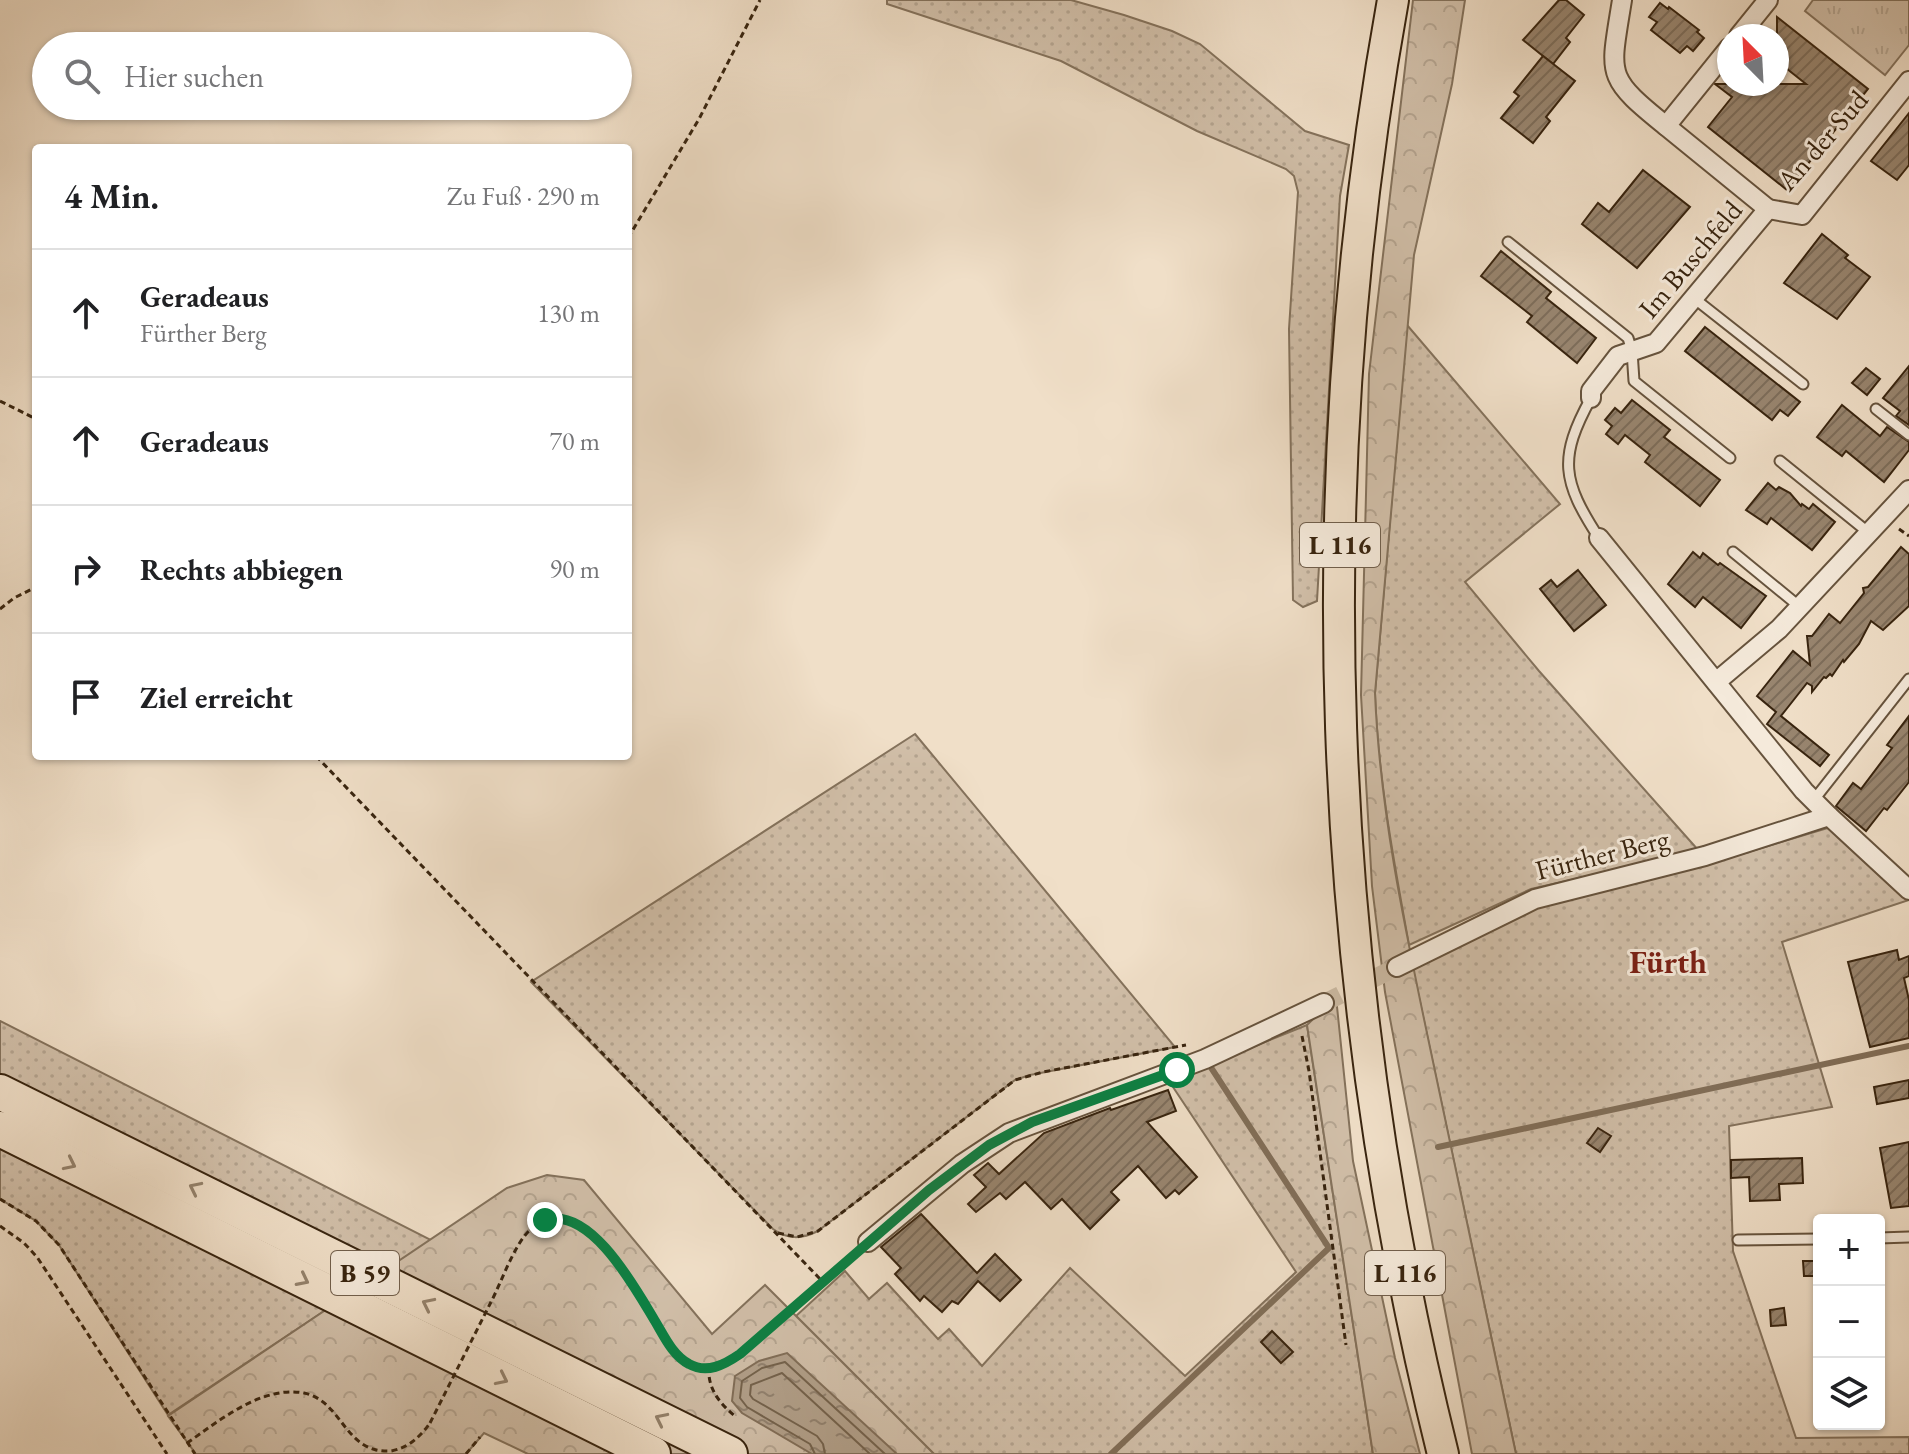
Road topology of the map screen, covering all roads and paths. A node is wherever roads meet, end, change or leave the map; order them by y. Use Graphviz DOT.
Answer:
graph roads {
  1 [pos="760,0"];
  2 [pos="1393,0"];
  3 [pos="1622,0"];
  4 [pos="1768,0"];
  5 [pos="1749,24"];
  6 [pos="1717,63"];
  7 [pos="1909,81"];
  8 [pos="1666,126"];
  9 [pos="1768,209"];
  10 [pos="632,231"];
  11 [pos="1508,242"];
  12 [pos="1695,299"];
  13 [pos="1632,351"];
  14 [pos="1803,384"];
  15 [pos="1591,398"];
  16 [pos="0,401"];
  17 [pos="1876,409"];
  18 [pos="32,417"];
  19 [pos="1909,435"];
  20 [pos="1730,458"];
  21 [pos="1780,461"];
  22 [pos="1909,490"];
  23 [pos="1869,533"];
  24 [pos="1599,538"];
  25 [pos="1733,552"];
  26 [pos="32,589"];
  27 [pos="1800,607"];
  28 [pos="0,609"];
  29 [pos="1909,679"];
  30 [pos="1716,682"];
  31 [pos="320,760"];
  32 [pos="1813,801"];
  33 [pos="1829,816"];
  34 [pos="1909,890"];
  35 [pos="1397,967"];
  36 [pos="1324,1003"];
  37 [pos="1296,1017"];
  38 [pos="0,1092"];
  39 [pos="0,1129"];
  40 [pos="0,1199"];
  41 [pos="0,1226"];
  42 [pos="1909,1237"];
  43 [pos="1885,1238"];
  44 [pos="1813,1239"];
  45 [pos="1738,1240"];
  46 [pos="868,1242"];
  47 [pos="822,1281"];
  48 [pos="1346,1345"];
  49 [pos="709,1367"];
  50 [pos="735,1416"];
  51 [pos="480,1437"];
  52 [pos="187,1443"];
  53 [pos="167,1454"];
  54 [pos="195,1454"];
  55 [pos="466,1454"];
  56 [pos="653,1454"];
  57 [pos="730,1454"];
  58 [pos="1443,1454"];
  1 -- 10 [label="path"];
  2 -- 58 [label="main road, L 116"];
  3 -- 8 [label="street, Im Buschfeld"];
  4 -- 5 [label="street"];
  6 -- 8 [label="street"];
  7 -- 9 [label="street, An der Sud"];
  8 -- 9 [label="street, Im Buschfeld"];
  9 -- 12 [label="street, Im Buschfeld"];
  11 -- 13 [label="lane"];
  12 -- 13 [label="street, Im Buschfeld"];
  12 -- 14 [label="lane"];
  13 -- 15 [label="street, Im Buschfeld"];
  13 -- 20 [label="lane"];
  15 -- 24 [label="lane"];
  16 -- 18 [label="path"];
  17 -- 19 [label="lane"];
  21 -- 23 [label="lane"];
  22 -- 23 [label="street"];
  23 -- 27 [label="street"];
  24 -- 30 [label="street"];
  25 -- 27 [label="lane"];
  26 -- 28 [label="path"];
  27 -- 30 [label="street"];
  29 -- 32 [label="lane"];
  30 -- 32 [label="street"];
  31 -- 47 [label="path"];
  32 -- 33 [label="street"];
  33 -- 34 [label="street"];
  33 -- 35 [label="street, Fürther Berg"];
  36 -- 37 [label="street"];
  37 -- 46 [label="street"];
  37 -- 48 [label="path"];
  57 -- 38 [label="highway, B 59, one-way"];
  39 -- 56 [label="highway, B 59, one-way"];
  40 -- 52 [label="path"];
  41 -- 53 [label="path"];
  42 -- 43 [label="lane"];
  44 -- 45 [label="lane"];
  46 -- 47 [label="path"];
  47 -- 49 [label="path"];
  49 -- 50 [label="path"];
  49 -- 52 [label="path, bridge"];
  51 -- 55 [label="path"];
  52 -- 54 [label="path"];
}
